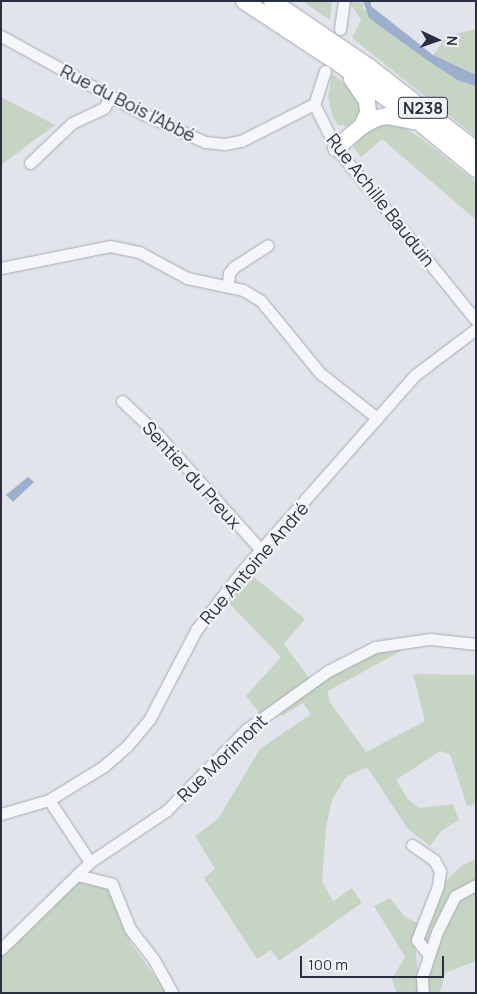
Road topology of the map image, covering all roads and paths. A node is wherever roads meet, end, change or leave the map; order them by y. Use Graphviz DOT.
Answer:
graph roads {
  1 [pos="244,1"];
  2 [pos="272,1"];
  3 [pos="294,1"];
  4 [pos="344,1"];
  5 [pos="340,29"];
  6 [pos="322,34"];
  7 [pos="1,36"];
  8 [pos="344,68"];
  9 [pos="325,71"];
  10 [pos="111,96"];
  11 [pos="314,104"];
  12 [pos="419,122"];
  13 [pos="362,126"];
  14 [pos="336,148"];
  15 [pos="476,150"];
  16 [pos="30,163"];
  17 [pos="476,169"];
  18 [pos="268,245"];
  19 [pos="1,268"];
  20 [pos="228,286"];
  21 [pos="476,320"];
  22 [pos="476,329"];
  23 [pos="122,401"];
  24 [pos="377,418"];
  25 [pos="261,550"];
  26 [pos="476,644"];
  27 [pos="49,800"];
  28 [pos="1,814"];
  29 [pos="412,846"];
  30 [pos="90,862"];
  31 [pos="77,875"];
  32 [pos="476,885"];
  33 [pos="1,949"];
  34 [pos="428,954"];
  35 [pos="172,993"];
  36 [pos="423,993"];
  1 -- 8 [label="highway, N238"];
  2 -- 6 [label="highway, N238"];
  3 -- 6 [label="highway"];
  4 -- 5 [label="street"];
  6 -- 15 [label="highway, N238"];
  7 -- 10 [label="street, Rue du Bois l'Abbé"];
  8 -- 12 [label="highway, N238"];
  8 -- 13 [label="highway"];
  9 -- 11 [label="street"];
  10 -- 11 [label="street, Rue du Bois l'Abbé"];
  10 -- 16 [label="street"];
  11 -- 14 [label="street, Rue Achille Bauduin"];
  12 -- 13 [label="highway"];
  12 -- 17 [label="highway, N238"];
  13 -- 14 [label="highway"];
  14 -- 21 [label="street, Rue Achille Bauduin"];
  18 -- 20 [label="street"];
  19 -- 20 [label="street"];
  20 -- 24 [label="street"];
  22 -- 24 [label="street, Rue Antoine André"];
  23 -- 25 [label="street, Sentier du Preux"];
  24 -- 25 [label="street, Rue Antoine André"];
  25 -- 27 [label="street, Rue Antoine André"];
  26 -- 30 [label="street, Rue Morimont"];
  27 -- 28 [label="street, Rue Antoine André"];
  27 -- 30 [label="street"];
  29 -- 34 [label="street"];
  30 -- 31 [label="street, Rue Morimont"];
  31 -- 33 [label="street, Rue Morimont"];
  31 -- 35 [label="street"];
  32 -- 34 [label="street"];
  34 -- 36 [label="street"];
}
